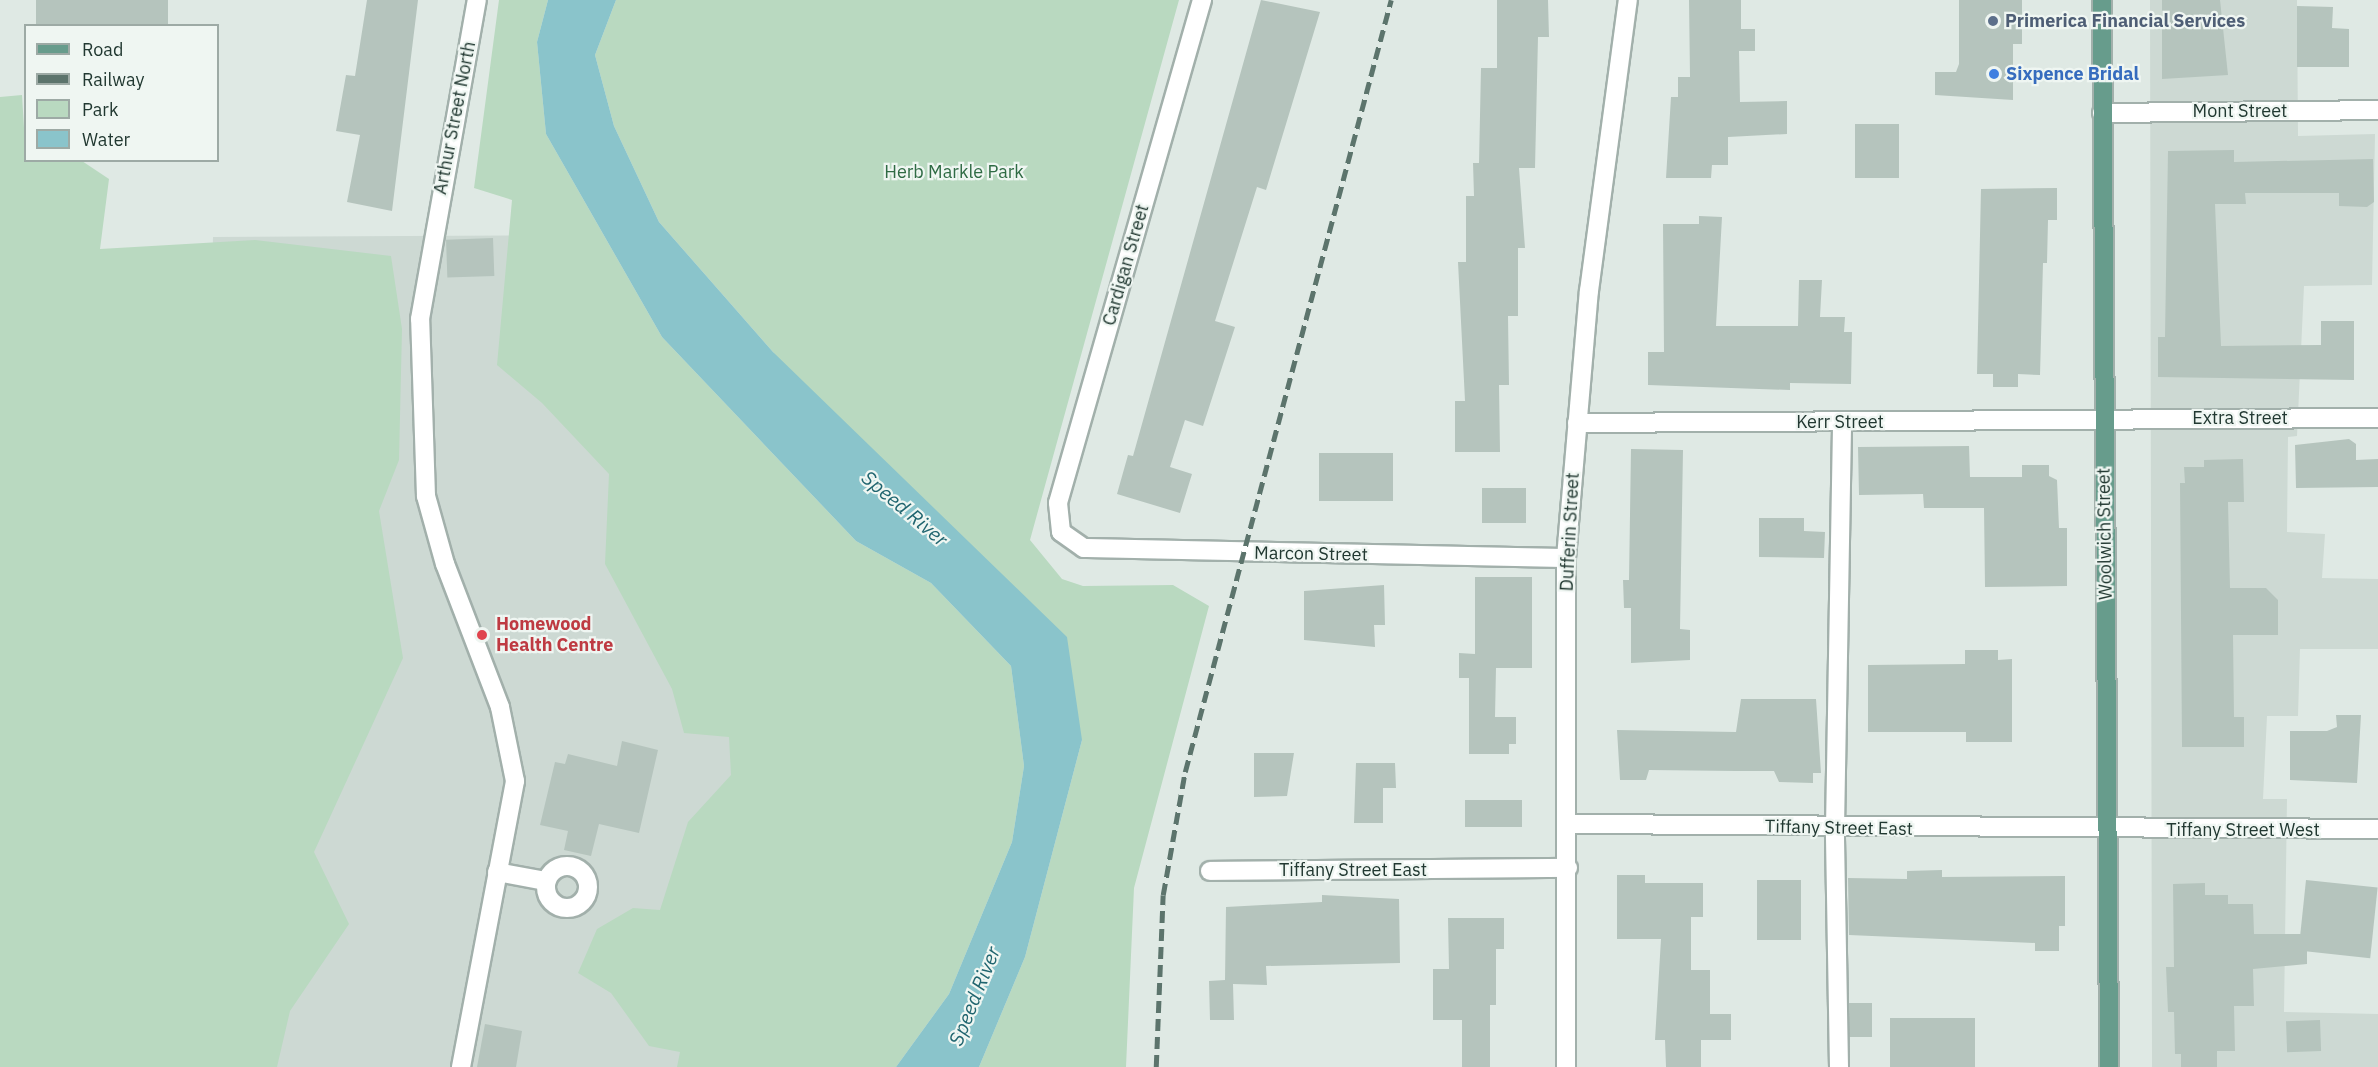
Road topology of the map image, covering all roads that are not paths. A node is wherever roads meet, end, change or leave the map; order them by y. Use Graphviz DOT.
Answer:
graph roads {
  1 [pos="477,0"];
  2 [pos="1202,0"];
  3 [pos="1628,0"];
  4 [pos="2102,0"];
  5 [pos="2378,110"];
  6 [pos="2102,113"];
  7 [pos="2378,418"];
  8 [pos="2103,419"];
  9 [pos="1842,422"];
  10 [pos="1577,423"];
  11 [pos="1062,532"];
  12 [pos="1566,558"];
  13 [pos="1570,824"];
  14 [pos="1835,828"];
  15 [pos="2378,829"];
  16 [pos="2109,831"];
  17 [pos="1568,868"];
  18 [pos="1210,871"];
  19 [pos="497,872"];
  20 [pos="546,881"];
  21 [pos="461,1067"];
  22 [pos="1566,1067"];
  23 [pos="1839,1067"];
  24 [pos="2109,1067"];
  1 -- 19 [label="street, Arthur Street North"];
  2 -- 11 [label="street, Cardigan Street"];
  3 -- 10 [label="street, Dufferin Street"];
  4 -- 6 [label="main road, Woolwich Street"];
  5 -- 6 [label="street, Mont Street"];
  6 -- 8 [label="main road, Woolwich Street"];
  7 -- 8 [label="street, Extra Street"];
  8 -- 9 [label="street, Kerr Street"];
  8 -- 16 [label="main road, Woolwich Street"];
  9 -- 10 [label="street, Kerr Street"];
  9 -- 14 [label="street"];
  10 -- 12 [label="street, Dufferin Street"];
  11 -- 12 [label="street, Marcon Street"];
  12 -- 13 [label="street, Dufferin Street"];
  13 -- 14 [label="street, Tiffany Street East"];
  13 -- 17 [label="street, Dufferin Street"];
  14 -- 16 [label="street, Tiffany Street East"];
  14 -- 23 [label="street"];
  15 -- 16 [label="street, Tiffany Street West"];
  16 -- 24 [label="main road, Woolwich Street"];
  17 -- 18 [label="street, Tiffany Street East"];
  17 -- 22 [label="street, Dufferin Street"];
  19 -- 20 [label="street"];
  19 -- 21 [label="street, Arthur Street North"];
}
